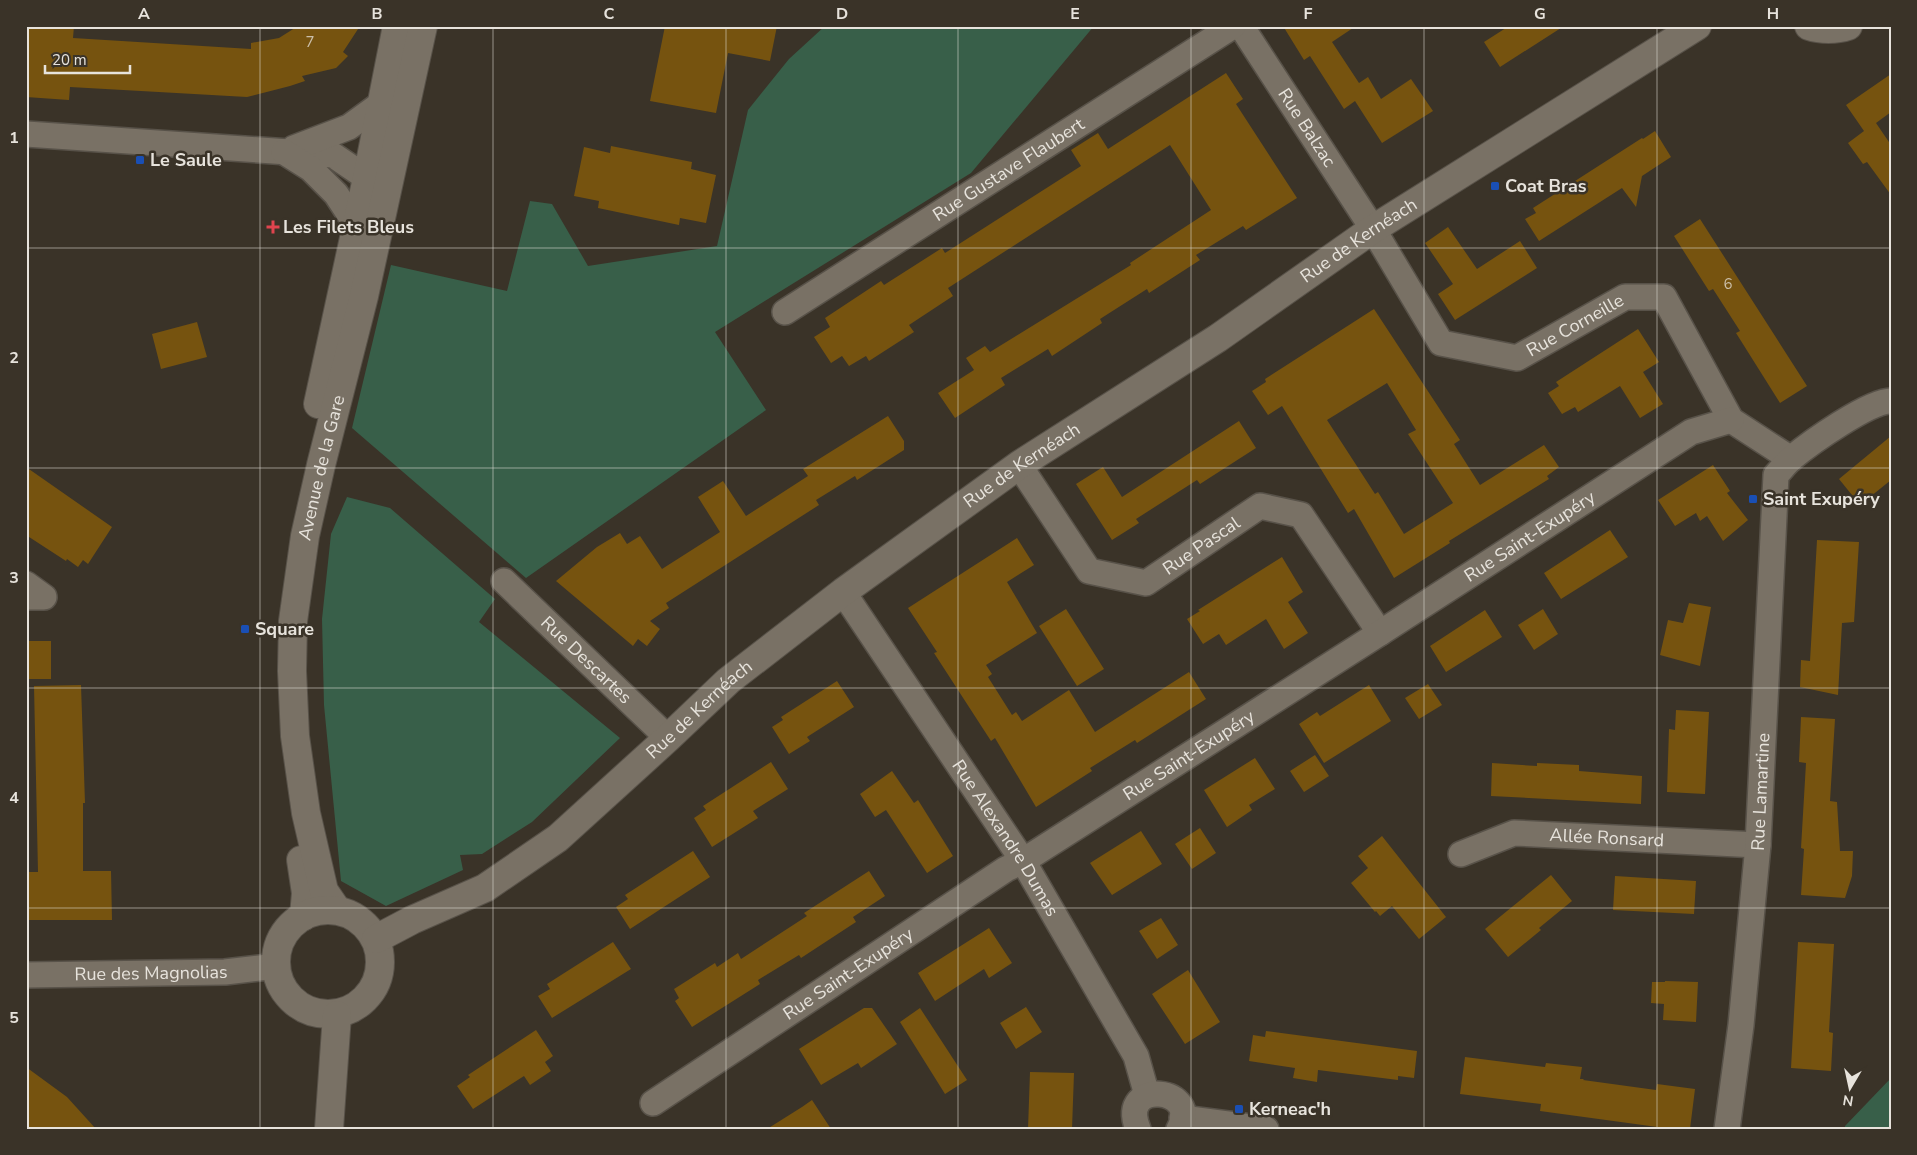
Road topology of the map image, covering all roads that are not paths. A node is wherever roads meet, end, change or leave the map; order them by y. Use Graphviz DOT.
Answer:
graph roads {
  1 [pos="397,26"];
  2 [pos="423,26"];
  3 [pos="1233,26"];
  4 [pos="1241,26"];
  5 [pos="1697,26"];
  6 [pos="1809,26"];
  7 [pos="1848,26"];
  8 [pos="382,103"];
  9 [pos="26,134"];
  10 [pos="284,152"];
  11 [pos="367,178"];
  12 [pos="369,222"];
  13 [pos="1373,229"];
  14 [pos="785,312"];
  15 [pos="1891,401"];
  16 [pos="1731,420"];
  17 [pos="1791,459"];
  18 [pos="1019,465"];
  19 [pos="504,581"];
  20 [pos="26,584"];
  21 [pos="843,592"];
  22 [pos="26,597"];
  23 [pos="1380,633"];
  24 [pos="668,738"];
  25 [pos="1758,845"];
  26 [pos="1461,854"];
  27 [pos="1023,860"];
  28 [pos="337,910"];
  29 [pos="304,916"];
  30 [pos="376,939"];
  31 [pos="277,966"];
  32 [pos="26,975"];
  33 [pos="337,1015"];
  34 [pos="1147,1095"];
  35 [pos="653,1103"];
  36 [pos="1181,1123"];
  37 [pos="329,1129"];
  38 [pos="1138,1129"];
  39 [pos="1266,1129"];
  40 [pos="1727,1129"];
  1 -- 8 [label="main road, Avenue de la Gare"];
  2 -- 12 [label="main road, Avenue de la Gare"];
  3 -- 14 [label="street, Rue Gustave Flaubert"];
  4 -- 13 [label="street, Rue Balzac"];
  5 -- 13 [label="main road, Rue de Kernéach"];
  6 -- 7 [label="main road"];
  8 -- 10 [label="street"];
  8 -- 11 [label="main road, Avenue de la Gare"];
  9 -- 10 [label="street"];
  10 -- 11 [label="street"];
  10 -- 12 [label="street"];
  11 -- 12 [label="main road, Avenue de la Gare"];
  12 -- 28 [label="main road, Avenue de la Gare"];
  12 -- 29 [label="main road, Avenue de la Gare"];
  13 -- 16 [label="street, Rue Corneille"];
  13 -- 18 [label="main road, Rue de Kernéach"];
  15 -- 17 [label="street, Rue Lamartine"];
  16 -- 17 [label="street, Rue Corneille"];
  16 -- 23 [label="street, Rue Saint-Exupéry"];
  17 -- 25 [label="street, Rue Lamartine"];
  18 -- 21 [label="main road, Rue de Kernéach"];
  18 -- 23 [label="street, Rue Pascal"];
  19 -- 24 [label="street, Rue Descartes"];
  20 -- 22 [label="street"];
  21 -- 24 [label="main road, Rue de Kernéach"];
  21 -- 27 [label="street, Rue Alexandre Dumas"];
  23 -- 27 [label="street, Rue Saint-Exupéry"];
  24 -- 30 [label="main road, Rue de Kernéach"];
  25 -- 26 [label="street, Allée Ronsard"];
  25 -- 40 [label="street, Rue Lamartine"];
  27 -- 34 [label="street, Rue Alexandre Dumas"];
  27 -- 35 [label="street, Rue Saint-Exupéry"];
  28 -- 29 [label="main road"];
  28 -- 30 [label="main road"];
  29 -- 31 [label="main road"];
  30 -- 33 [label="main road"];
  31 -- 32 [label="street, Rue des Magnolias"];
  31 -- 33 [label="main road"];
  33 -- 37 [label="main road"];
  34 -- 36 [label="street"];
  34 -- 38 [label="street"];
  36 -- 39 [label="street"];
}
